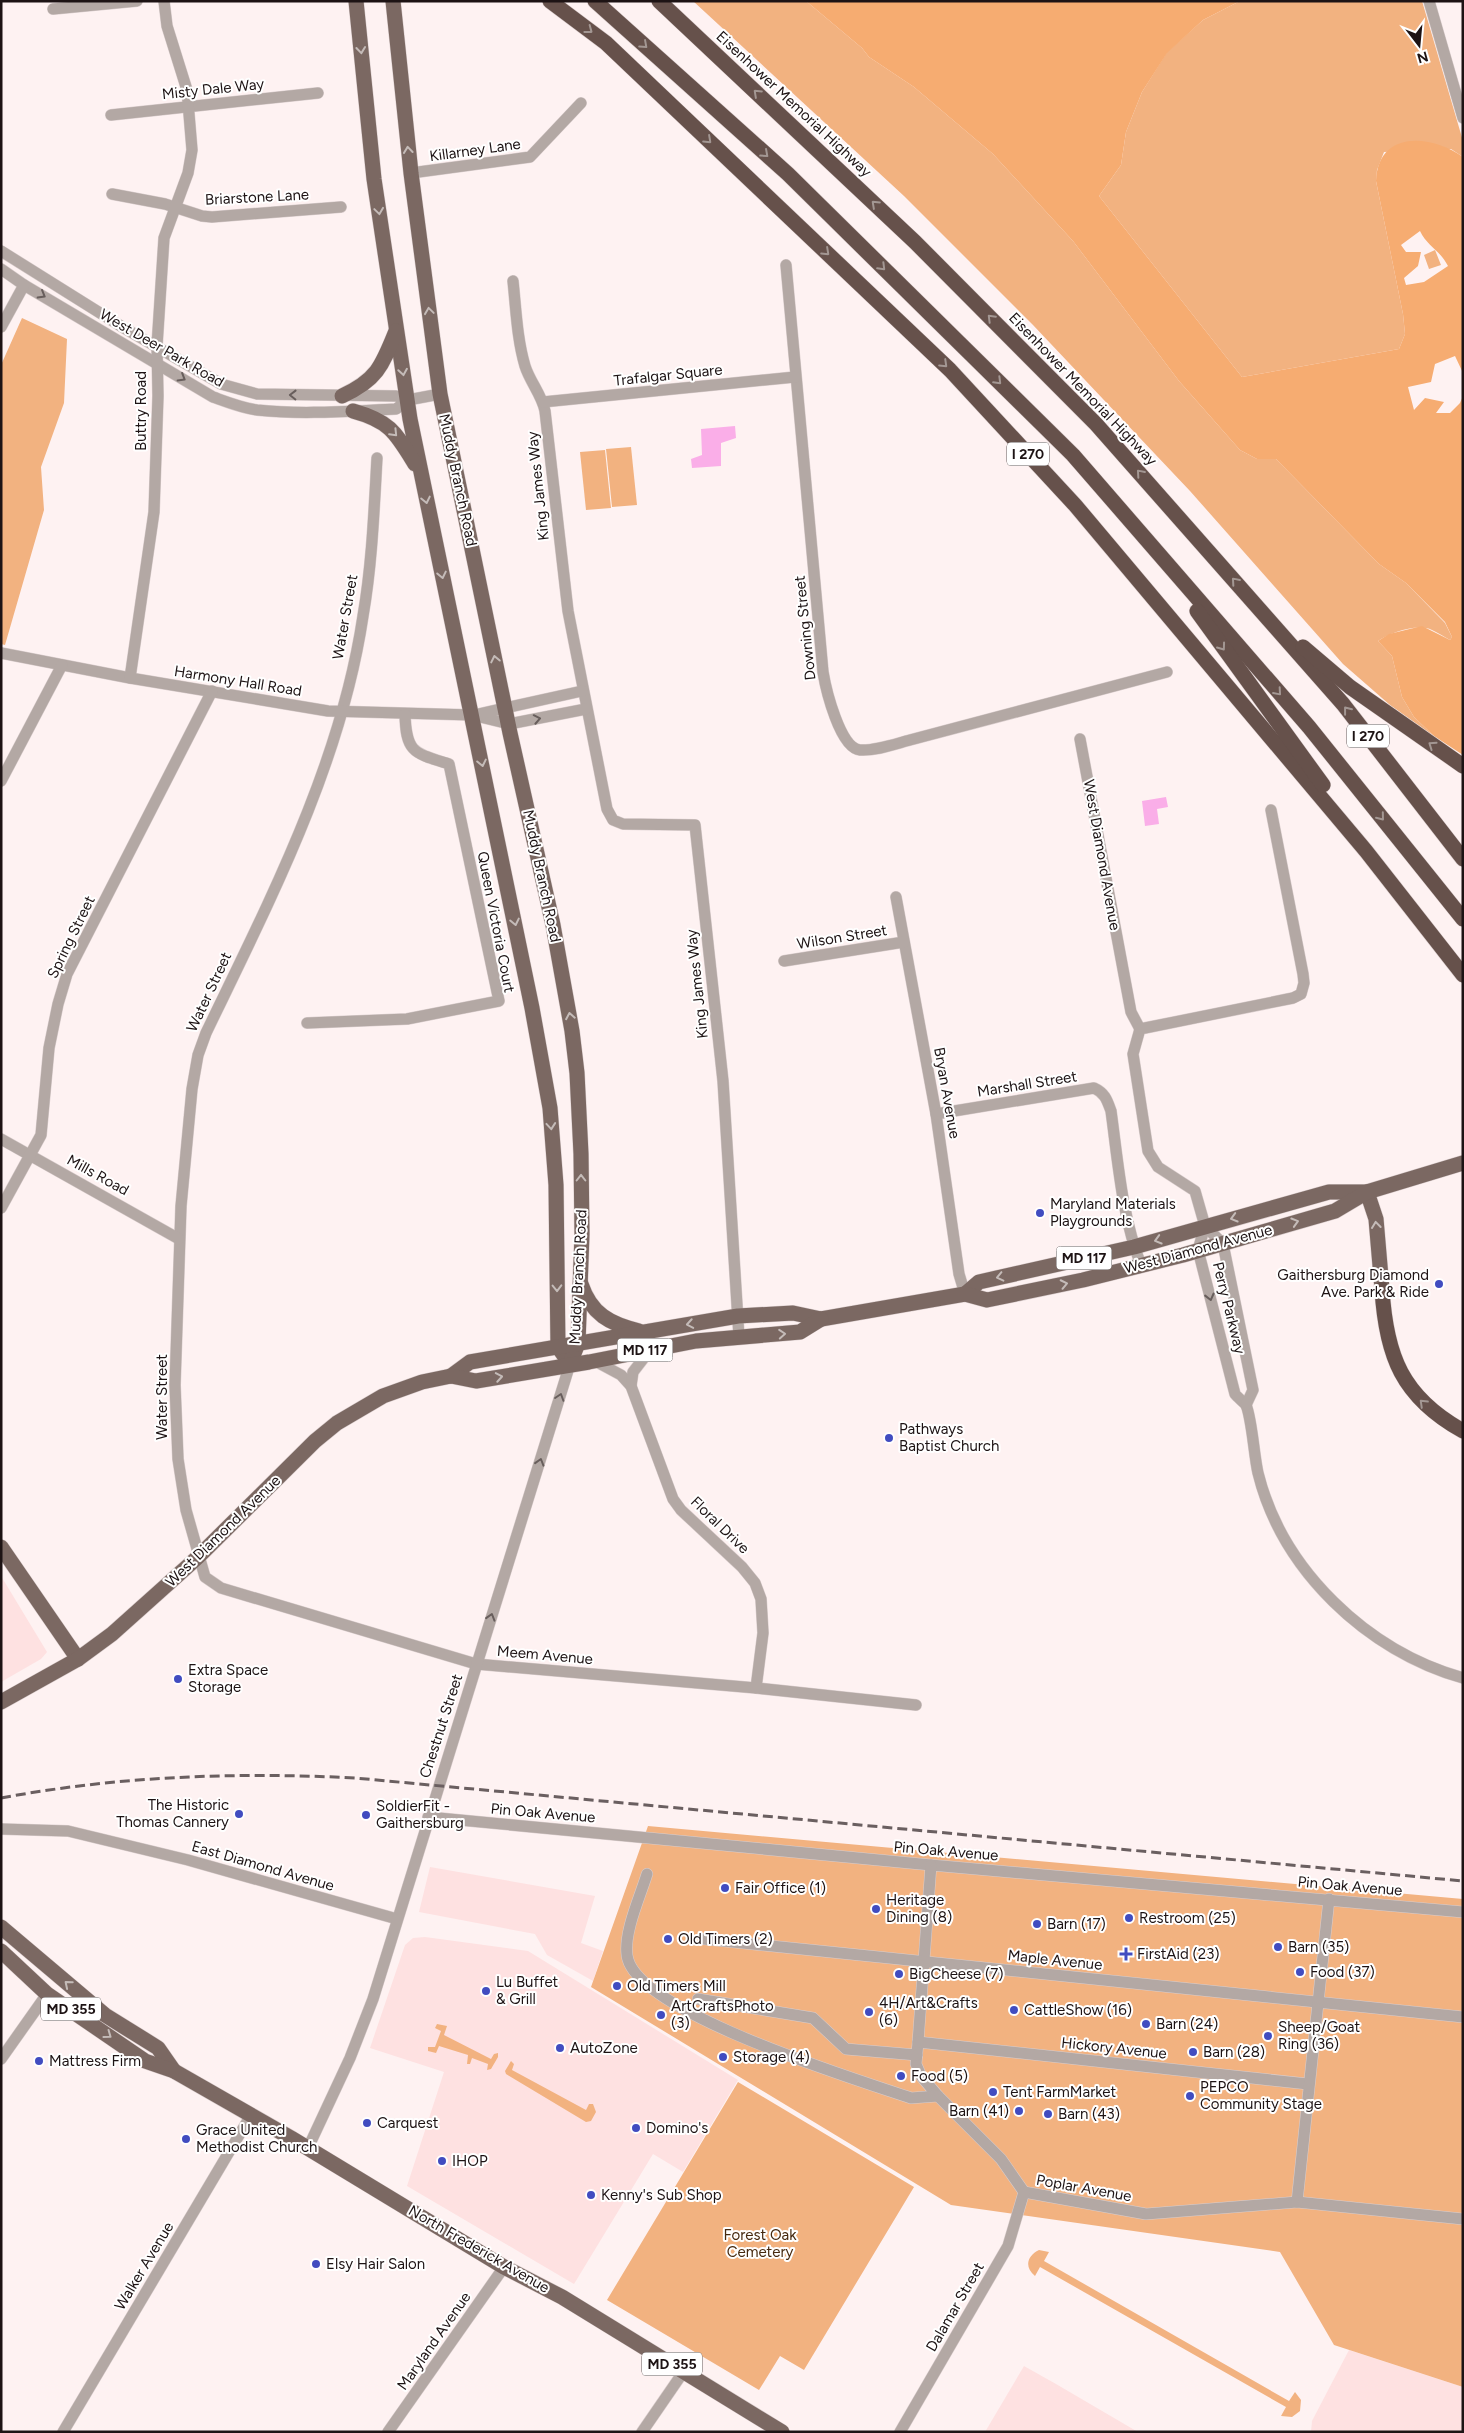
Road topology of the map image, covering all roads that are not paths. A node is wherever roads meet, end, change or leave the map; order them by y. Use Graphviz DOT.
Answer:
graph roads {
  1 [pos="137,1"];
  2 [pos="164,1"];
  3 [pos="356,1"];
  4 [pos="393,1"];
  5 [pos="550,1"];
  6 [pos="595,1"];
  7 [pos="659,1"];
  8 [pos="1429,1"];
  9 [pos="54,9"];
  10 [pos="318,93"];
  11 [pos="581,103"];
  12 [pos="190,107"];
  13 [pos="111,115"];
  14 [pos="1463,118"];
  15 [pos="411,174"];
  16 [pos="112,194"];
  17 [pos="341,207"];
  18 [pos="175,208"];
  19 [pos="1,251"];
  20 [pos="786,265"];
  21 [pos="1,269"];
  22 [pos="514,281"];
  23 [pos="24,285"];
  24 [pos="1,327"];
  25 [pos="397,330"];
  26 [pos="156,346"];
  27 [pos="156,363"];
  28 [pos="796,376"];
  29 [pos="440,394"];
  30 [pos="342,396"];
  31 [pos="408,400"];
  32 [pos="543,402"];
  33 [pos="353,410"];
  34 [pos="377,458"];
  35 [pos="420,472"];
  36 [pos="1143,536"];
  37 [pos="1267,618"];
  38 [pos="1,653"];
  39 [pos="62,665"];
  40 [pos="1167,672"];
  41 [pos="130,678"];
  42 [pos="212,691"];
  43 [pos="582,691"];
  44 [pos="506,707"];
  45 [pos="586,709"];
  46 [pos="342,711"];
  47 [pos="405,714"];
  48 [pos="472,715"];
  49 [pos="509,724"];
  50 [pos="1080,738"];
  51 [pos="1463,766"];
  52 [pos="1,781"];
  53 [pos="1271,810"];
  54 [pos="1463,859"];
  55 [pos="896,897"];
  56 [pos="1463,919"];
  57 [pos="904,942"];
  58 [pos="1450,960"];
  59 [pos="784,961"];
  60 [pos="1463,975"];
  61 [pos="307,1023"];
  62 [pos="1140,1029"];
  63 [pos="936,1114"];
  64 [pos="1,1139"];
  65 [pos="30,1155"];
  66 [pos="1463,1163"];
  67 [pos="1367,1192"];
  68 [pos="1,1208"];
  69 [pos="1205,1226"];
  70 [pos="179,1238"];
  71 [pos="1223,1244"];
  72 [pos="1134,1247"];
  73 [pos="1198,1250"];
  74 [pos="1141,1265"];
  75 [pos="579,1279"];
  76 [pos="1382,1288"];
  77 [pos="965,1294"];
  78 [pos="738,1316"];
  79 [pos="821,1319"];
  80 [pos="643,1332"];
  81 [pos="739,1336"];
  82 [pos="578,1343"];
  83 [pos="558,1347"];
  84 [pos="650,1350"];
  85 [pos="595,1361"];
  86 [pos="570,1364"];
  87 [pos="451,1376"];
  88 [pos="631,1386"];
  89 [pos="1246,1405"];
  90 [pos="1463,1430"];
  91 [pos="1,1547"];
  92 [pos="198,1557"];
  93 [pos="78,1659"];
  94 [pos="476,1664"];
  95 [pos="1463,1678"];
  96 [pos="756,1688"];
  97 [pos="1,1702"];
  98 [pos="916,1705"];
  99 [pos="428,1816"];
  100 [pos="1,1829"];
  101 [pos="931,1865"];
  102 [pos="647,1874"];
  103 [pos="1329,1899"];
  104 [pos="1463,1912"];
  105 [pos="397,1919"];
  106 [pos="1,1927"];
  107 [pos="704,1939"];
  108 [pos="1,1951"];
  109 [pos="924,1961"];
  110 [pos="47,1994"];
  111 [pos="698,1999"];
  112 [pos="1318,2002"];
  113 [pos="1463,2017"];
  114 [pos="918,2042"];
  115 [pos="917,2056"];
  116 [pos="1,2059"];
  117 [pos="174,2072"];
  118 [pos="1308,2084"];
  119 [pos="938,2096"];
  120 [pos="251,2115"];
  121 [pos="308,2148"];
  122 [pos="1024,2192"];
  123 [pos="1297,2202"];
  124 [pos="1463,2219"];
  125 [pos="504,2267"];
  126 [pos="684,2371"];
  127 [pos="63,2432"];
  128 [pos="388,2432"];
  129 [pos="642,2432"];
  130 [pos="782,2432"];
  131 [pos="900,2432"];
  1 -- 9 [label="street"];
  2 -- 12 [label="street, Buttry Road"];
  3 -- 25 [label="main road, Muddy Branch Road, one-way"];
  15 -- 4 [label="main road, Muddy Branch Road, one-way"];
  5 -- 58 [label="highway, I 270, one-way"];
  6 -- 36 [label="highway, I 270, one-way"];
  37 -- 7 [label="highway, Eisenhower Memorial Highway / I 270, one-way"];
  8 -- 14 [label="street"];
  10 -- 12 [label="street, Misty Dale Way"];
  11 -- 15 [label="street, Killarney Lane"];
  12 -- 13 [label="street, Misty Dale Way"];
  12 -- 18 [label="street, Buttry Road"];
  29 -- 15 [label="main road, Muddy Branch Road, one-way"];
  16 -- 18 [label="street, Briarstone Lane"];
  17 -- 18 [label="street, Briarstone Lane"];
  18 -- 26 [label="street, Buttry Road"];
  19 -- 26 [label="street, West Deer Park Road"];
  20 -- 28 [label="street, Downing Street"];
  21 -- 23 [label="street, West Deer Park Road"];
  22 -- 32 [label="street, King James Way"];
  23 -- 24 [label="street"];
  23 -- 27 [label="street, West Deer Park Road, one-way"];
  25 -- 30 [label="main road"];
  25 -- 31 [label="main road, Muddy Branch Road, one-way"];
  26 -- 27 [label="street, Buttry Road"];
  30 -- 26 [label="street, West Deer Park Road, one-way"];
  27 -- 33 [label="street, West Deer Park Road, one-way"];
  27 -- 41 [label="street, Buttry Road"];
  28 -- 32 [label="street, Trafalgar Square"];
  28 -- 40 [label="street, Downing Street"];
  29 -- 31 [label="street, West Deer Park Road"];
  44 -- 29 [label="main road, Muddy Branch Road, one-way"];
  30 -- 31 [label="street, West Deer Park Road"];
  31 -- 33 [label="street, West Deer Park Road"];
  31 -- 35 [label="main road, Muddy Branch Road"];
  32 -- 43 [label="street, King James Way"];
  33 -- 35 [label="main road, one-way"];
  34 -- 46 [label="street, Water Street"];
  35 -- 48 [label="main road, Muddy Branch Road, one-way"];
  36 -- 56 [label="highway, I 270, one-way"];
  36 -- 58 [label="highway, one-way"];
  51 -- 37 [label="highway, one-way"];
  54 -- 37 [label="highway, Eisenhower Memorial Highway / I 270, one-way"];
  38 -- 39 [label="street, Harmony Hall Road"];
  39 -- 41 [label="street, Harmony Hall Road"];
  39 -- 52 [label="street"];
  41 -- 42 [label="street, Harmony Hall Road"];
  42 -- 46 [label="street, Harmony Hall Road"];
  42 -- 65 [label="street, Spring Street"];
  43 -- 44 [label="street"];
  43 -- 45 [label="street, King James Way"];
  44 -- 48 [label="street"];
  44 -- 49 [label="main road, Muddy Branch Road"];
  49 -- 45 [label="street, one-way"];
  45 -- 78 [label="street, King James Way"];
  46 -- 47 [label="street, Harmony Hall Road"];
  46 -- 70 [label="street, Water Street"];
  47 -- 48 [label="street, Harmony Hall Road"];
  47 -- 61 [label="street, Queen Victoria Court"];
  48 -- 49 [label="street"];
  48 -- 83 [label="main road, Muddy Branch Road, one-way"];
  75 -- 49 [label="main road, Muddy Branch Road, one-way"];
  50 -- 62 [label="street, West Diamond Avenue"];
  53 -- 62 [label="street"];
  55 -- 57 [label="street, Bryan Avenue"];
  57 -- 59 [label="street, Wilson Street"];
  57 -- 63 [label="street, Bryan Avenue"];
  58 -- 60 [label="highway, I 270"];
  62 -- 69 [label="street, West Diamond Avenue"];
  63 -- 72 [label="street, Marshall Street"];
  63 -- 77 [label="street, Bryan Avenue"];
  64 -- 65 [label="street, Mills Road"];
  65 -- 68 [label="street, Spring Street"];
  65 -- 70 [label="street, Mills Road"];
  66 -- 67 [label="main road, West Diamond Avenue / MD 117"];
  67 -- 69 [label="main road, West Diamond Avenue / MD 117, one-way"];
  71 -- 67 [label="main road, West Diamond Avenue / MD 117, one-way"];
  76 -- 67 [label="main road, one-way"];
  69 -- 71 [label="street, Perry Parkway"];
  69 -- 72 [label="main road, West Diamond Avenue / MD 117, one-way"];
  69 -- 73 [label="street, Perry Parkway"];
  70 -- 92 [label="street, Water Street"];
  71 -- 73 [label="main road, West Diamond Avenue / MD 117"];
  71 -- 89 [label="street, Perry Parkway"];
  72 -- 74 [label="street"];
  72 -- 77 [label="main road, West Diamond Avenue / MD 117, one-way"];
  73 -- 74 [label="main road, West Diamond Avenue / MD 117"];
  73 -- 89 [label="street, Perry Parkway, one-way"];
  77 -- 74 [label="main road, West Diamond Avenue / MD 117, one-way"];
  75 -- 80 [label="main road"];
  75 -- 82 [label="main road, Muddy Branch Road"];
  90 -- 76 [label="highway, one-way"];
  77 -- 79 [label="main road, West Diamond Avenue / MD 117"];
  78 -- 79 [label="main road, West Diamond Avenue / MD 117"];
  78 -- 80 [label="main road, West Diamond Avenue / MD 117, one-way"];
  78 -- 81 [label="street, King James Way"];
  81 -- 79 [label="main road, West Diamond Avenue / MD 117, one-way"];
  80 -- 82 [label="main road, West Diamond Avenue / MD 117"];
  81 -- 84 [label="main road, West Diamond Avenue / MD 117"];
  82 -- 83 [label="main road, West Diamond Avenue / MD 117"];
  82 -- 86 [label="main road, Muddy Branch Road"];
  83 -- 86 [label="main road, Muddy Branch Road"];
  83 -- 87 [label="main road, West Diamond Avenue"];
  84 -- 85 [label="main road, West Diamond Avenue / MD 117"];
  84 -- 88 [label="street"];
  85 -- 86 [label="main road, West Diamond Avenue / MD 117"];
  85 -- 88 [label="street, Floral Drive"];
  87 -- 86 [label="main road, West Diamond Avenue, one-way"];
  94 -- 86 [label="street, Chestnut Street, one-way"];
  87 -- 92 [label="main road, West Diamond Avenue"];
  88 -- 96 [label="street, Floral Drive"];
  89 -- 95 [label="street, Perry Parkway"];
  91 -- 93 [label="main road"];
  92 -- 93 [label="main road, West Diamond Avenue"];
  92 -- 94 [label="street, Meem Avenue"];
  93 -- 97 [label="main road, West Diamond Avenue"];
  94 -- 96 [label="street, Meem Avenue"];
  94 -- 99 [label="street, Chestnut Street"];
  96 -- 98 [label="street, Meem Avenue"];
  99 -- 101 [label="street, Pin Oak Avenue"];
  99 -- 105 [label="street, Chestnut Street"];
  100 -- 105 [label="street, East Diamond Avenue"];
  101 -- 103 [label="street, Pin Oak Avenue"];
  101 -- 109 [label="street, Poplar Avenue"];
  102 -- 119 [label="street"];
  103 -- 104 [label="street, Pin Oak Avenue"];
  103 -- 112 [label="street"];
  105 -- 121 [label="street, Chestnut Street"];
  117 -- 106 [label="main road, North Frederick Avenue / MD 355, one-way"];
  107 -- 109 [label="street, Maple Avenue"];
  108 -- 110 [label="main road, North Frederick Avenue / MD 355"];
  109 -- 112 [label="street, Maple Avenue"];
  109 -- 114 [label="street, Poplar Avenue"];
  110 -- 116 [label="street"];
  110 -- 117 [label="main road, North Frederick Avenue / MD 355, one-way"];
  111 -- 115 [label="street"];
  112 -- 113 [label="street, Maple Avenue"];
  112 -- 118 [label="street"];
  114 -- 115 [label="street, Poplar Avenue"];
  114 -- 118 [label="street, Hickory Avenue"];
  115 -- 119 [label="street, Poplar Avenue"];
  117 -- 120 [label="main road, North Frederick Avenue / MD 355"];
  118 -- 123 [label="street"];
  119 -- 122 [label="street, Poplar Avenue"];
  120 -- 121 [label="main road, North Frederick Avenue / MD 355"];
  120 -- 127 [label="street, Walker Avenue"];
  121 -- 125 [label="main road, North Frederick Avenue / MD 355"];
  122 -- 123 [label="street, Poplar Avenue"];
  122 -- 131 [label="street, Dalamar Street"];
  123 -- 124 [label="street, Poplar Avenue"];
  125 -- 126 [label="main road, North Frederick Avenue / MD 355"];
  125 -- 128 [label="street, Maryland Avenue"];
  126 -- 129 [label="street"];
  126 -- 130 [label="main road, North Frederick Avenue / MD 355"];
}
